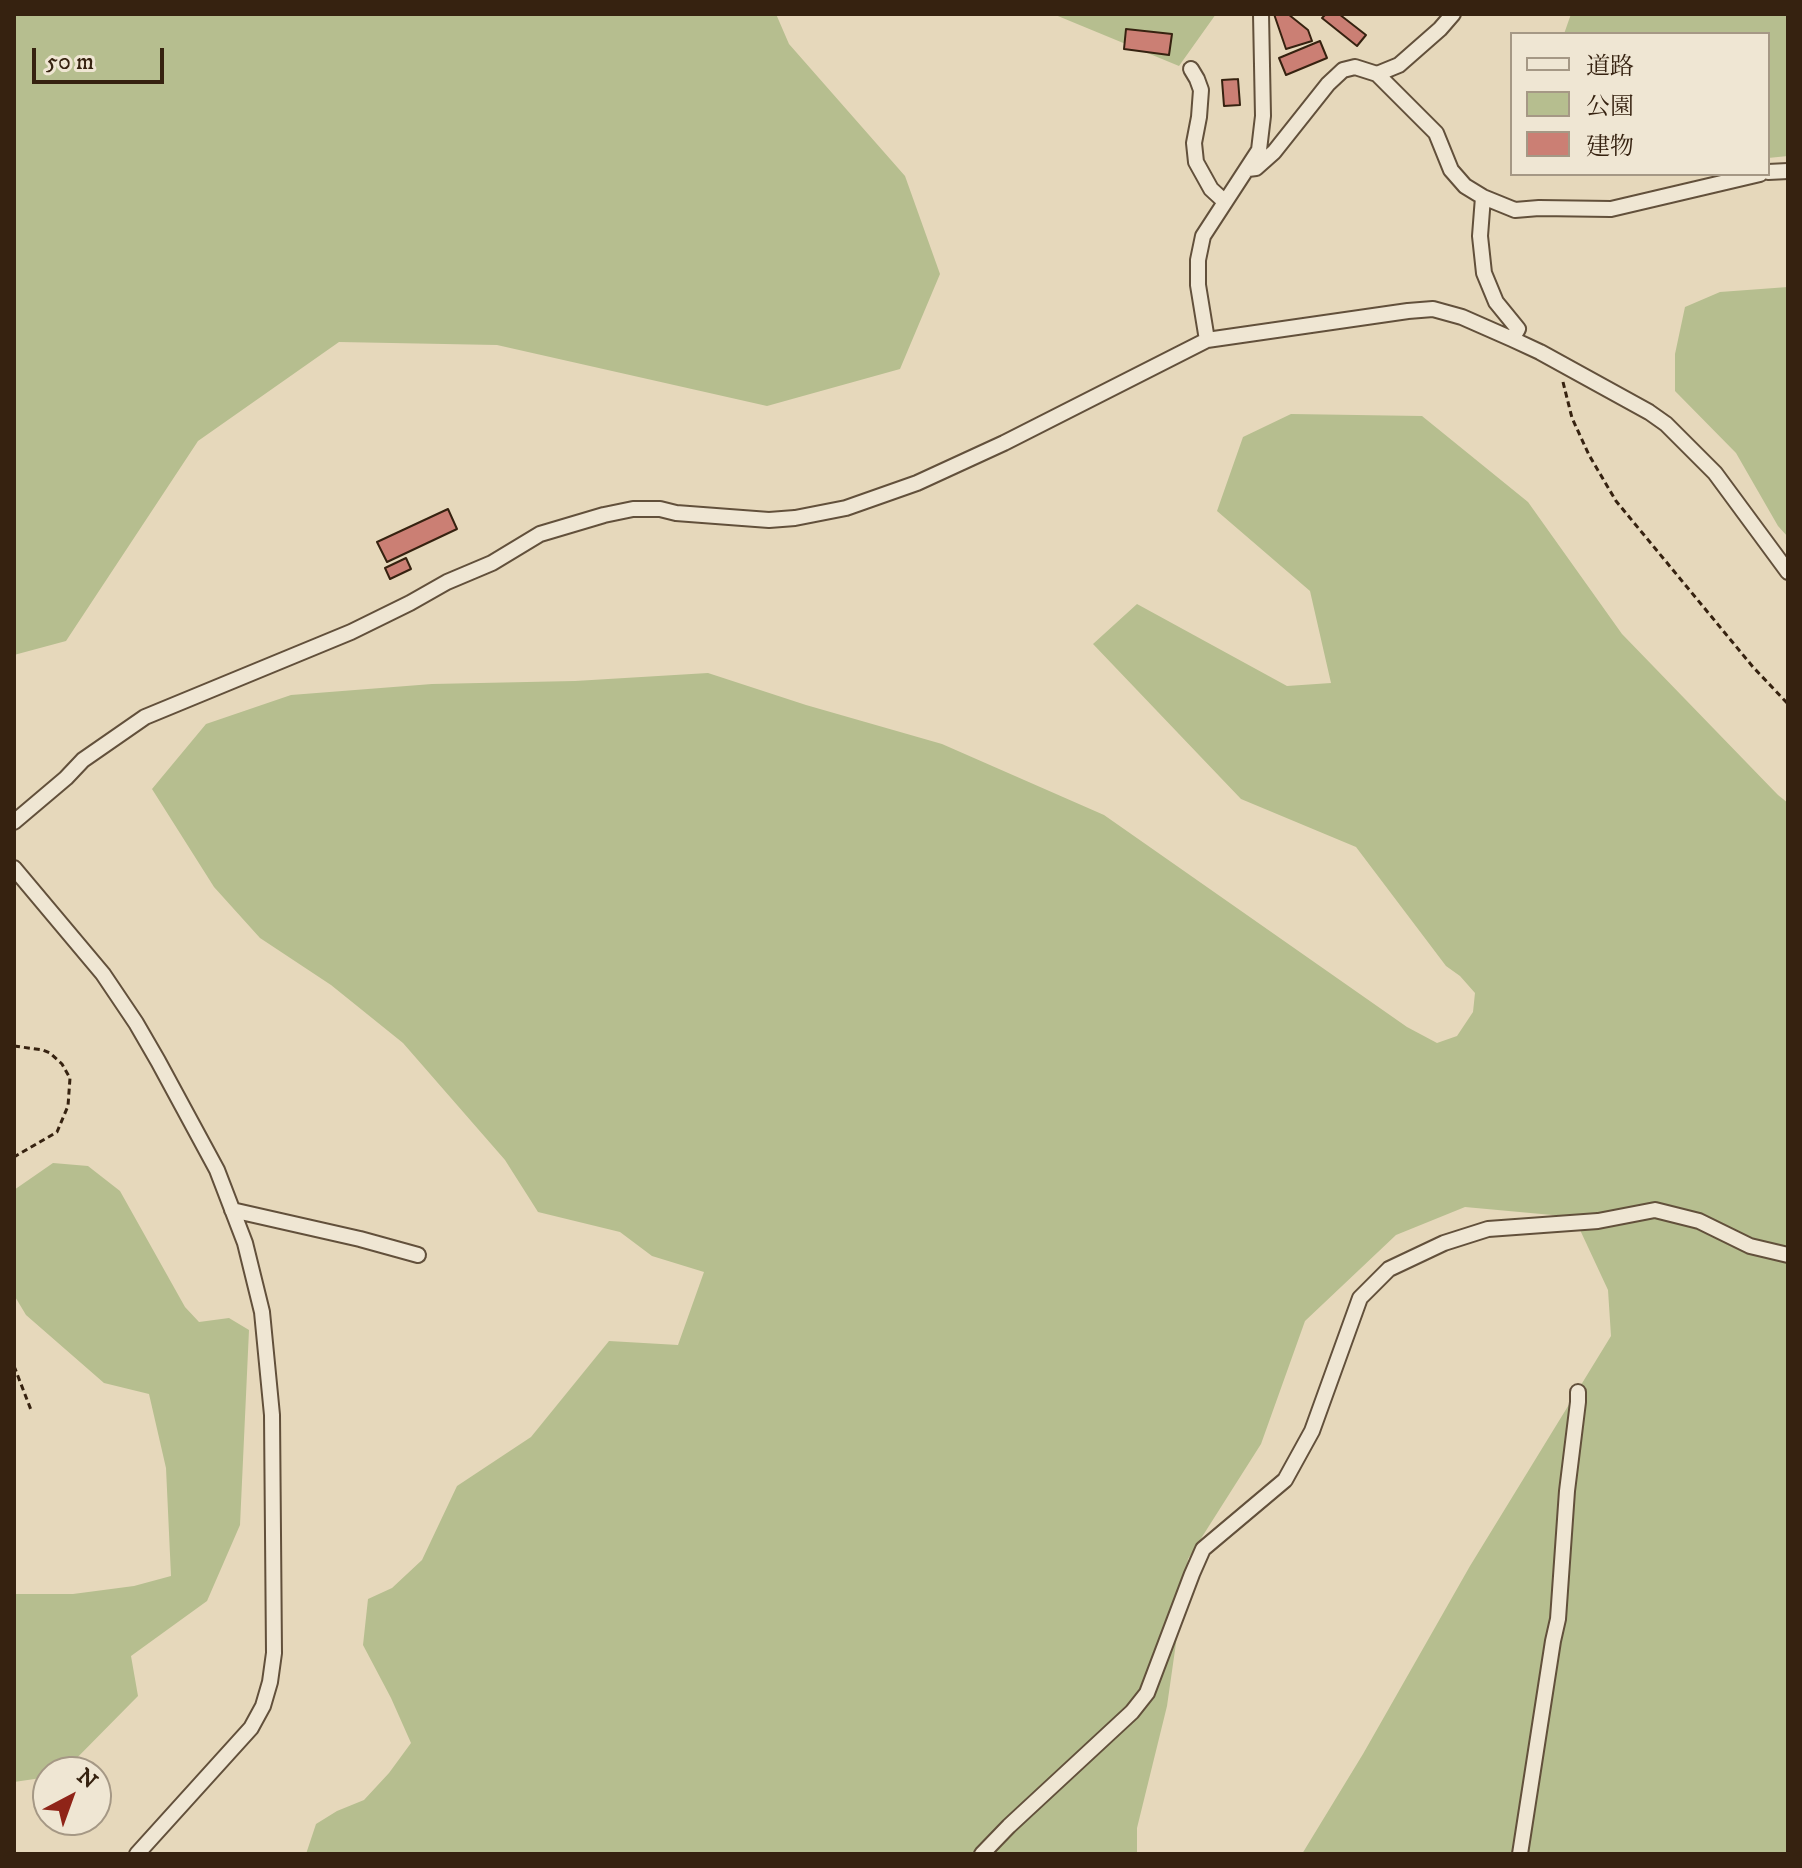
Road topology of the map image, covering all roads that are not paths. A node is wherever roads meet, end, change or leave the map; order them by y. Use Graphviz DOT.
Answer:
graph roads {
  1 [pos="1261,14"];
  2 [pos="1453,14"];
  3 [pos="1191,69"];
  4 [pos="1377,74"];
  5 [pos="1248,169"];
  6 [pos="1751,176"];
  7 [pos="1483,197"];
  8 [pos="1224,201"];
  9 [pos="1512,339"];
  10 [pos="1207,340"];
  11 [pos="1788,572"];
  12 [pos="14,822"];
  13 [pos="14,868"];
  14 [pos="232,1210"];
  15 [pos="418,1255"];
  16 [pos="1788,1255"];
  17 [pos="1578,1392"];
  18 [pos="137,1854"];
  19 [pos="982,1854"];
  20 [pos="1520,1854"];
  1 -- 5 [label="street"];
  2 -- 4 [label="street"];
  3 -- 8 [label="street"];
  4 -- 5 [label="street"];
  4 -- 7 [label="street"];
  5 -- 8 [label="street"];
  6 -- 7 [label="street"];
  7 -- 9 [label="street"];
  8 -- 10 [label="street"];
  9 -- 10 [label="street"];
  9 -- 11 [label="street"];
  10 -- 12 [label="street"];
  13 -- 14 [label="street"];
  14 -- 15 [label="street"];
  14 -- 18 [label="street"];
  16 -- 19 [label="street"];
  17 -- 20 [label="street"];
}
